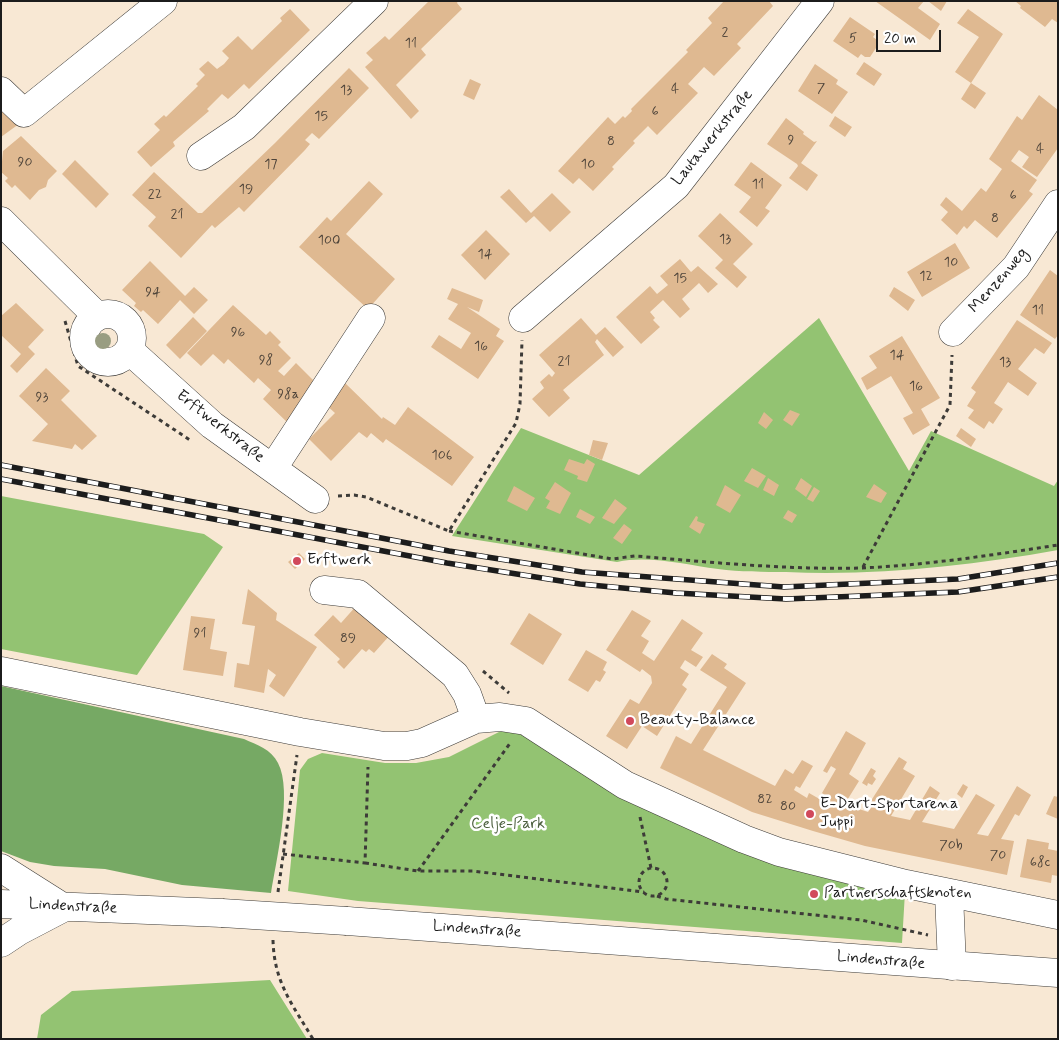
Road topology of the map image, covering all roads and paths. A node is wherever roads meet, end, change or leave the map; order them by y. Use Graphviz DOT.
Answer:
graph roads {
  1 [pos="163,1"];
  2 [pos="374,1"];
  3 [pos="820,1"];
  4 [pos="1,91"];
  5 [pos="201,156"];
  6 [pos="1058,204"];
  7 [pos="1,221"];
  8 [pos="97,316"];
  9 [pos="370,318"];
  10 [pos="523,318"];
  11 [pos="953,332"];
  12 [pos="129,350"];
  13 [pos="78,366"];
  14 [pos="197,444"];
  15 [pos="273,468"];
  16 [pos="315,499"];
  17 [pos="449,532"];
  18 [pos="1058,545"];
  19 [pos="863,568"];
  20 [pos="324,590"];
  21 [pos="1,671"];
  22 [pos="476,719"];
  23 [pos="526,721"];
  24 [pos="300,732"];
  25 [pos="368,744"];
  26 [pos="634,789"];
  27 [pos="283,854"];
  28 [pos="365,863"];
  29 [pos="1,868"];
  30 [pos="651,868"];
  31 [pos="418,872"];
  32 [pos="644,892"];
  33 [pos="949,894"];
  34 [pos="657,896"];
  35 [pos="277,899"];
  36 [pos="1,904"];
  37 [pos="65,908"];
  38 [pos="1058,915"];
  39 [pos="274,932"];
  40 [pos="1,943"];
  41 [pos="951,953"];
  42 [pos="1058,973"];
  43 [pos="312,1039"];
  1 -- 4 [label="street"];
  2 -- 5 [label="street"];
  3 -- 10 [label="street, Lautawerkstraße"];
  6 -- 11 [label="street, Menzenweg"];
  7 -- 8 [label="street"];
  8 -- 12 [label="street"];
  8 -- 12 [label="street"];
  9 -- 15 [label="street"];
  10 -- 17 [label="path"];
  11 -- 19 [label="path"];
  12 -- 15 [label="street, Erftwerkstraße"];
  13 -- 14 [label="path"];
  15 -- 16 [label="street, Erftwerkstraße"];
  16 -- 17 [label="path"];
  17 -- 19 [label="path"];
  18 -- 19 [label="path"];
  20 -- 22 [label="street"];
  21 -- 24 [label="street"];
  22 -- 23 [label="street"];
  22 -- 25 [label="street"];
  23 -- 26 [label="street"];
  23 -- 31 [label="path"];
  24 -- 25 [label="street"];
  24 -- 27 [label="path"];
  25 -- 28 [label="path"];
  26 -- 30 [label="path"];
  26 -- 33 [label="street"];
  27 -- 28 [label="path"];
  27 -- 35 [label="path"];
  28 -- 31 [label="path"];
  29 -- 37 [label="street"];
  30 -- 32 [label="path"];
  30 -- 34 [label="path"];
  31 -- 32 [label="path"];
  32 -- 34 [label="path"];
  33 -- 38 [label="street"];
  33 -- 41 [label="street"];
  34 -- 41 [label="path"];
  36 -- 37 [label="street, Lindenstraße"];
  37 -- 40 [label="street"];
  37 -- 41 [label="street, Lindenstraße, bridge"];
  39 -- 43 [label="path"];
  41 -- 42 [label="street, Lindenstraße"];
}
